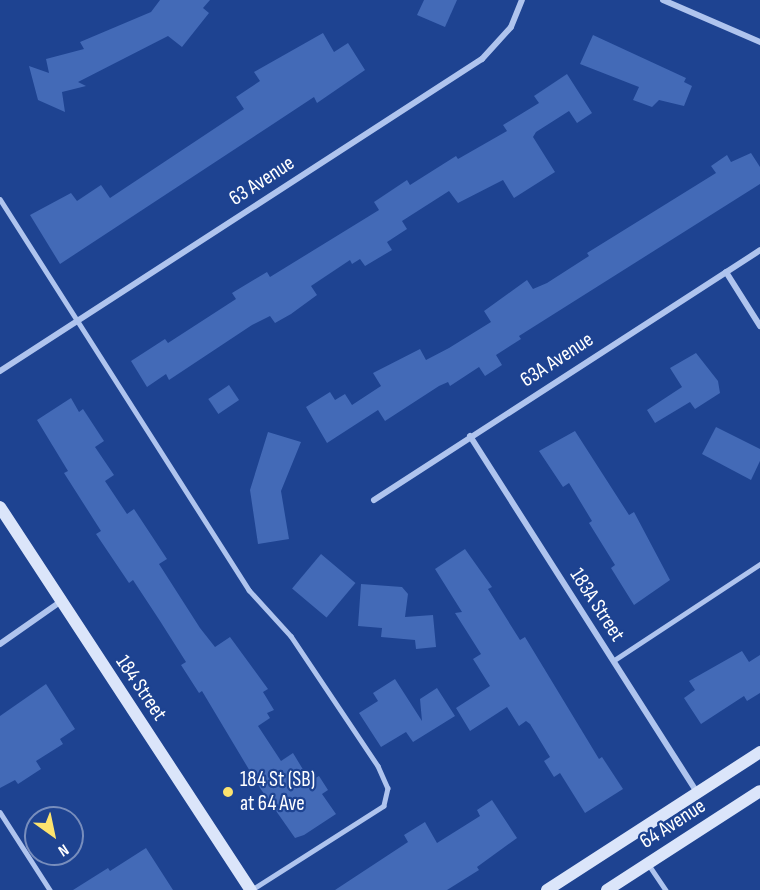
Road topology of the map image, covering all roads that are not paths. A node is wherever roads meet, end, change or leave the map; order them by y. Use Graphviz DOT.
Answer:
graph roads {
  1 [pos="522,0"];
  2 [pos="663,0"];
  3 [pos="760,42"];
  4 [pos="0,199"];
  5 [pos="760,250"];
  6 [pos="726,272"];
  7 [pos="78,319"];
  8 [pos="760,326"];
  9 [pos="0,371"];
  10 [pos="470,436"];
  11 [pos="374,500"];
  12 [pos="0,507"];
  13 [pos="760,564"];
  14 [pos="60,602"];
  15 [pos="0,644"];
  16 [pos="613,661"];
  17 [pos="760,752"];
  18 [pos="760,791"];
  19 [pos="697,793"];
  20 [pos="0,812"];
  21 [pos="648,863"];
  22 [pos="50,890"];
  23 [pos="251,890"];
  24 [pos="546,890"];
  25 [pos="607,890"];
  26 [pos="666,890"];
  1 -- 7 [label="street, 63 Avenue"];
  2 -- 3 [label="street"];
  4 -- 7 [label="lane"];
  5 -- 6 [label="street, 63A Avenue"];
  6 -- 8 [label="street"];
  6 -- 10 [label="street, 63A Avenue"];
  7 -- 9 [label="street, 63 Avenue"];
  7 -- 23 [label="lane"];
  10 -- 11 [label="street, 63A Avenue"];
  10 -- 16 [label="street, 183A Street"];
  12 -- 14 [label="main road, 184 Street"];
  13 -- 16 [label="lane"];
  14 -- 15 [label="street"];
  14 -- 23 [label="main road, 184 Street"];
  16 -- 19 [label="street, 183A Street"];
  17 -- 19 [label="main road, 64 Avenue"];
  18 -- 21 [label="main road, 64 Avenue"];
  19 -- 24 [label="main road, 64 Avenue"];
  20 -- 22 [label="lane"];
  21 -- 25 [label="main road, 64 Avenue"];
  21 -- 26 [label="lane"];
}
